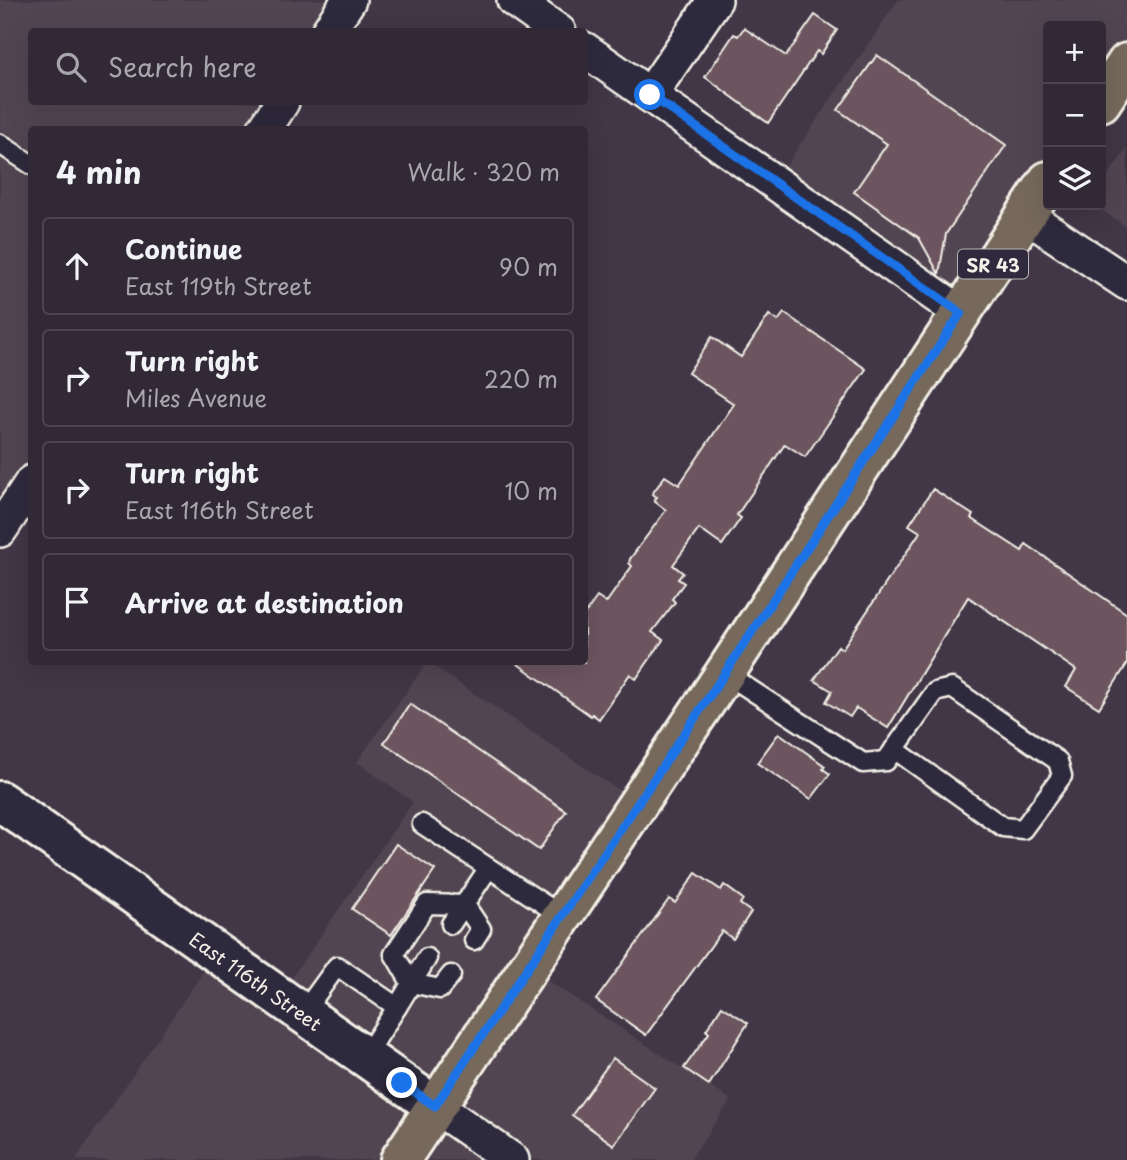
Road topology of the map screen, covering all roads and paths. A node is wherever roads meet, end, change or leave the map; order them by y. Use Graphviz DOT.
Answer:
graph roads {
  1 [pos="349,0"];
  2 [pos="514,0"];
  3 [pos="715,0"];
  4 [pos="331,28"];
  5 [pos="553,28"];
  6 [pos="588,52"];
  7 [pos="1127,63"];
  8 [pos="1106,94"];
  9 [pos="650,95"];
  10 [pos="280,105"];
  11 [pos="267,126"];
  12 [pos="0,144"];
  13 [pos="28,162"];
  14 [pos="1043,188"];
  15 [pos="1025,215"];
  16 [pos="1127,283"];
  17 [pos="961,313"];
  18 [pos="28,488"];
  19 [pos="0,530"];
  20 [pos="725,673"];
  21 [pos="894,749"];
  22 [pos="0,801"];
  23 [pos="422,824"];
  24 [pos="488,869"];
  25 [pos="465,905"];
  26 [pos="562,916"];
  27 [pos="451,924"];
  28 [pos="474,940"];
  29 [pos="427,958"];
  30 [pos="451,975"];
  31 [pos="411,983"];
  32 [pos="397,1007"];
  33 [pos="303,1013"];
  34 [pos="365,1057"];
  35 [pos="435,1106"];
  36 [pos="400,1160"];
  37 [pos="512,1160"];
  1 -- 4 [label="street"];
  2 -- 5 [label="street"];
  3 -- 9 [label="street"];
  6 -- 9 [label="street"];
  7 -- 8 [label="main road"];
  9 -- 17 [label="street"];
  10 -- 11 [label="street"];
  12 -- 13 [label="lane"];
  14 -- 15 [label="main road, SR 43"];
  15 -- 16 [label="street"];
  15 -- 17 [label="main road, SR 43"];
  17 -- 20 [label="main road, SR 43"];
  18 -- 19 [label="street"];
  20 -- 21 [label="lane"];
  20 -- 26 [label="main road, SR 43"];
  21 -- 21 [label="lane"];
  22 -- 33 [label="main road, East 116th Street"];
  23 -- 24 [label="lane"];
  24 -- 25 [label="lane"];
  24 -- 26 [label="lane"];
  25 -- 27 [label="lane"];
  25 -- 28 [label="lane"];
  25 -- 31 [label="lane"];
  26 -- 35 [label="main road, SR 43"];
  29 -- 31 [label="lane"];
  30 -- 31 [label="lane"];
  31 -- 32 [label="lane"];
  32 -- 33 [label="lane"];
  32 -- 34 [label="lane"];
  33 -- 34 [label="main road, East 116th Street"];
  34 -- 35 [label="main road, East 116th Street"];
  35 -- 36 [label="main road, SR 43"];
  35 -- 37 [label="street, East 116th Street"];
}
